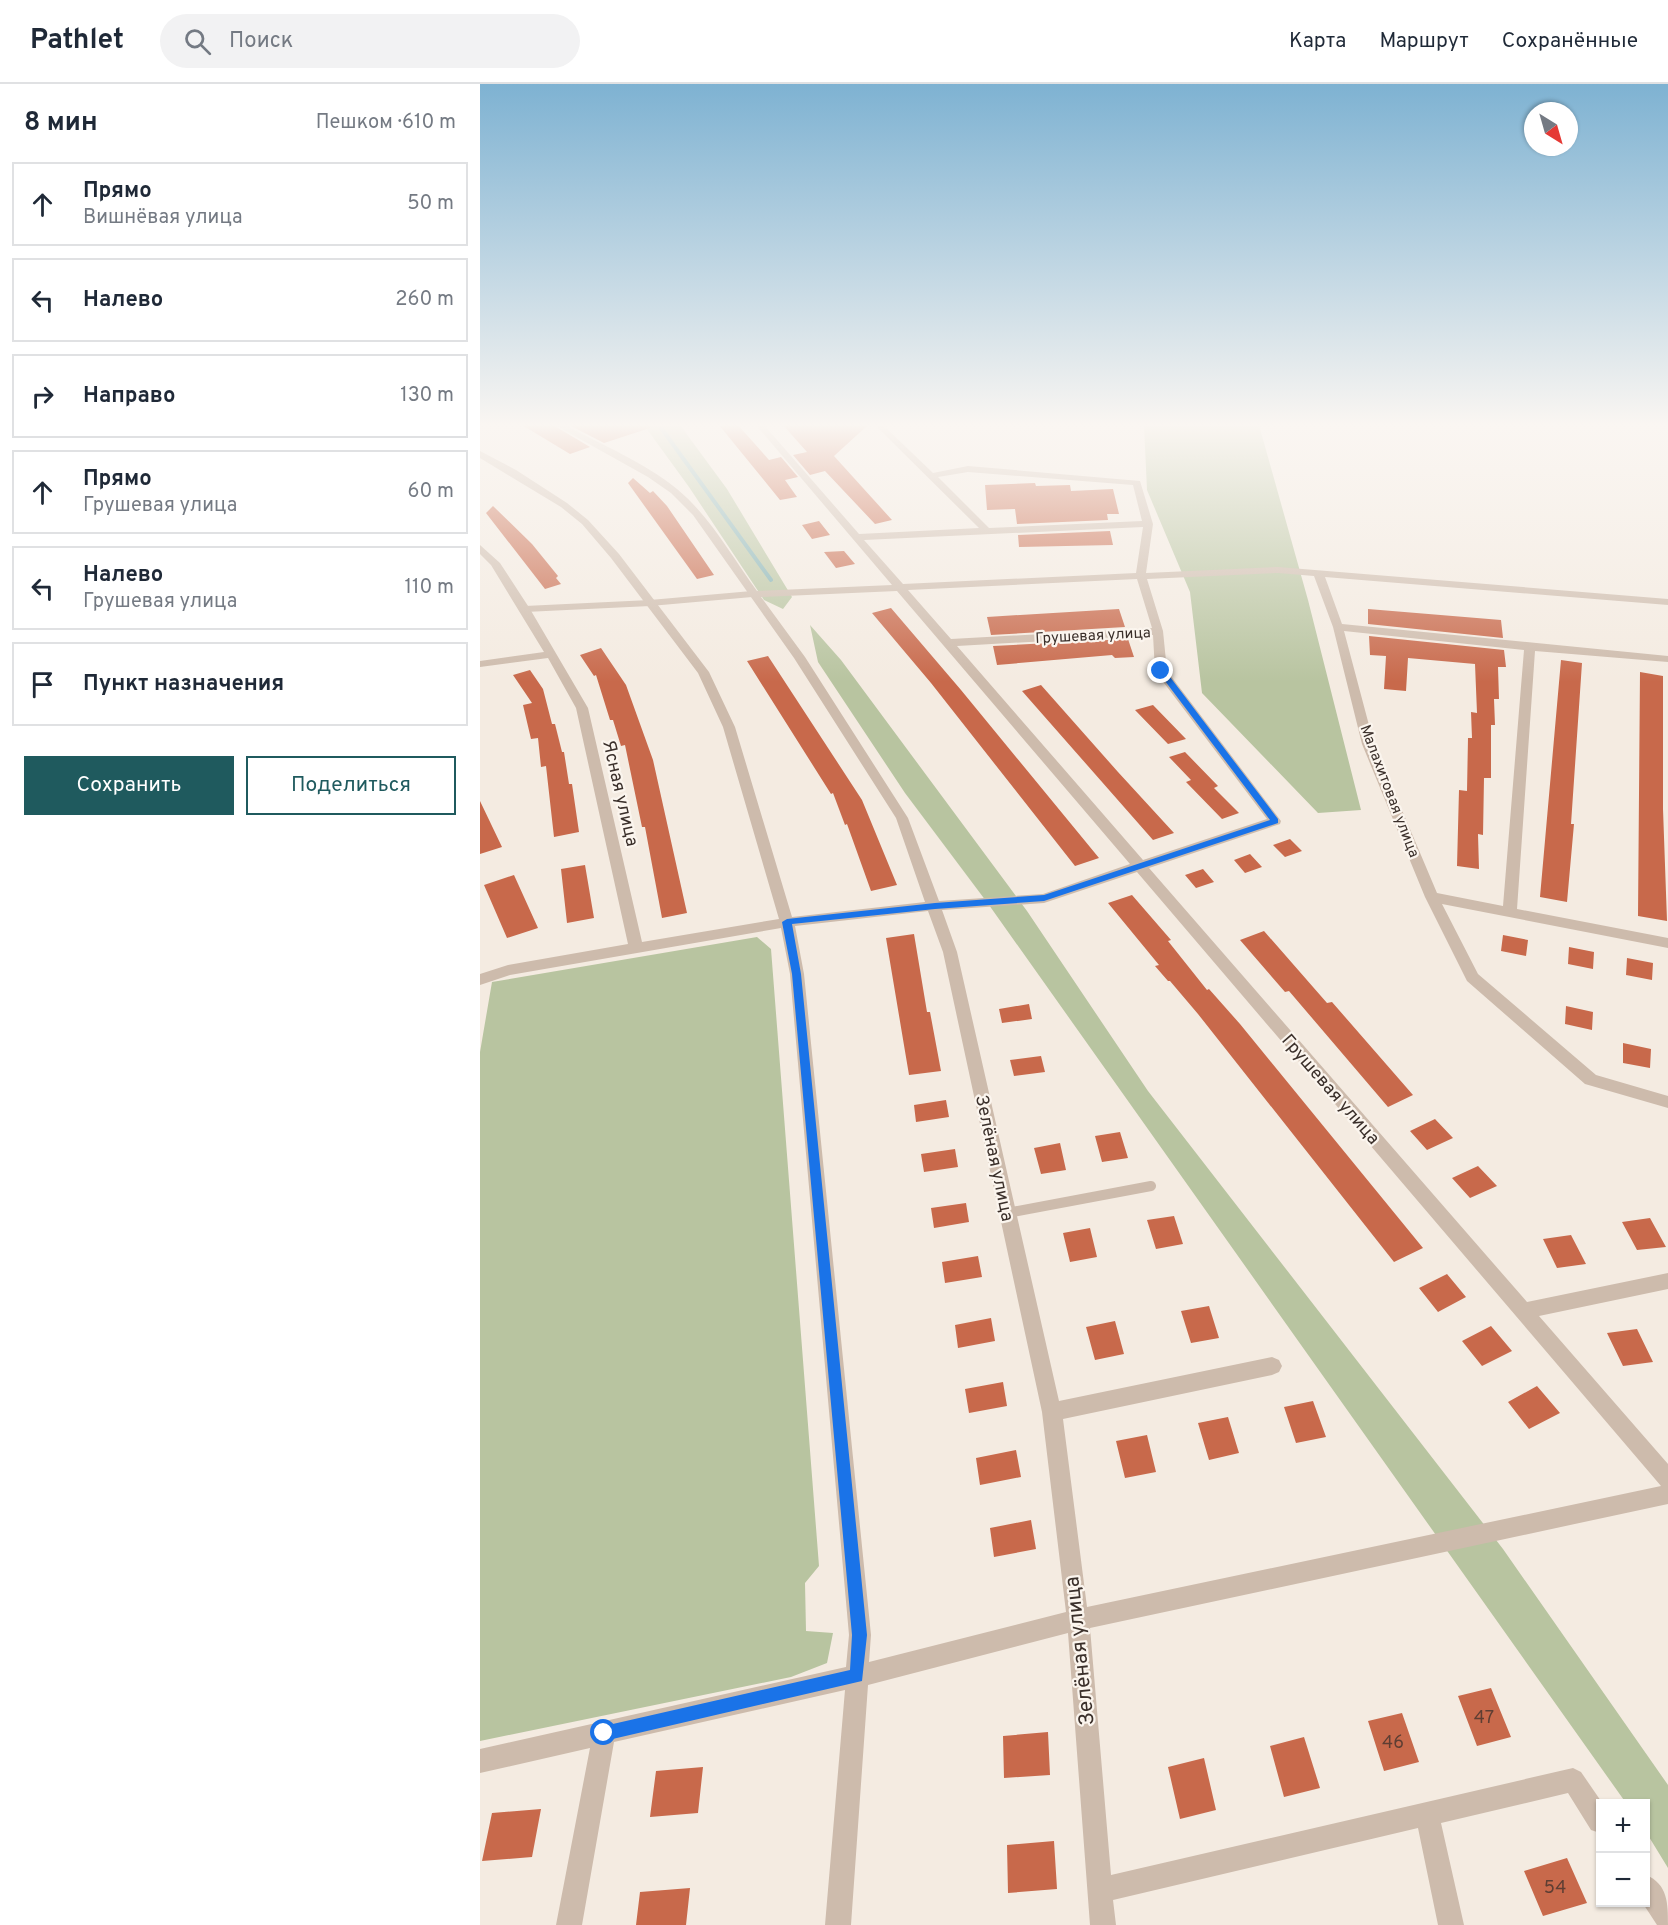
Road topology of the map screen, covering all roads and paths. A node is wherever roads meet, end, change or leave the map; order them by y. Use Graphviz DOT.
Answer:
graph roads {
  1 [pos="570,511"];
  2 [pos="694,511"];
  3 [pos="834,511"];
  4 [pos="967,511"];
  5 [pos="1144,511"];
  6 [pos="1148,524"];
  7 [pos="987,531"];
  8 [pos="856,537"];
  9 [pos="480,548"];
  10 [pos="495,563"];
  11 [pos="480,565"];
  12 [pos="1318,574"];
  13 [pos="1141,575"];
  14 [pos="899,587"];
  15 [pos="752,594"];
  16 [pos="1668,602"];
  17 [pos="650,603"];
  18 [pos="525,609"];
  19 [pos="1338,627"];
  20 [pos="1158,631"];
  21 [pos="947,643"];
  22 [pos="1530,647"];
  23 [pos="551,654"];
  24 [pos="1668,659"];
  25 [pos="480,664"];
  26 [pos="1140,867"];
  27 [pos="1432,897"];
  28 [pos="935,906"];
  29 [pos="1510,912"];
  30 [pos="787,922"];
  31 [pos="1668,943"];
  32 [pos="636,948"];
  33 [pos="480,981"];
  34 [pos="1668,1102"];
  35 [pos="1151,1186"];
  36 [pos="1007,1213"];
  37 [pos="1668,1281"];
  38 [pos="1522,1311"];
  39 [pos="1272,1366"];
  40 [pos="1052,1412"];
  41 [pos="1668,1479"];
  42 [pos="1668,1494"];
  43 [pos="1078,1620"];
  44 [pos="857,1676"];
  45 [pos="604,1733"];
  46 [pos="480,1761"];
  47 [pos="1596,1815"];
  48 [pos="1427,1816"];
  49 [pos="1102,1890"];
  50 [pos="1650,1893"];
  51 [pos="1668,1920"];
  52 [pos="569,1925"];
  53 [pos="838,1925"];
  54 [pos="1103,1925"];
  55 [pos="1451,1925"];
  1 -- 17 [label="street"];
  2 -- 15 [label="street, Зелёная улица"];
  3 -- 8 [label="street, Грушевая улица"];
  4 -- 7 [label="street"];
  5 -- 6 [label="street"];
  6 -- 7 [label="street"];
  6 -- 13 [label="street"];
  7 -- 8 [label="street"];
  8 -- 14 [label="street, Грушевая улица"];
  9 -- 10 [label="street, Ясная улица"];
  10 -- 11 [label="street"];
  10 -- 18 [label="street, Ясная улица"];
  12 -- 13 [label="street"];
  12 -- 16 [label="street"];
  12 -- 19 [label="street, Малахитовая улица"];
  13 -- 14 [label="street"];
  13 -- 20 [label="street"];
  14 -- 15 [label="street"];
  14 -- 21 [label="street, Грушевая улица"];
  15 -- 17 [label="lane"];
  15 -- 28 [label="street, Зелёная улица"];
  17 -- 18 [label="lane"];
  17 -- 30 [label="street"];
  18 -- 23 [label="street, Ясная улица"];
  19 -- 22 [label="street"];
  19 -- 27 [label="street, Малахитовая улица"];
  20 -- 21 [label="street, Грушевая улица"];
  20 -- 26 [label="street, Грушевая улица"];
  21 -- 26 [label="street, Грушевая улица"];
  22 -- 24 [label="street"];
  22 -- 29 [label="street"];
  23 -- 25 [label="street"];
  23 -- 32 [label="street, Ясная улица"];
  26 -- 28 [label="street"];
  26 -- 38 [label="street, Грушевая улица"];
  27 -- 29 [label="street"];
  27 -- 34 [label="street, Малахитовая улица"];
  28 -- 30 [label="street"];
  28 -- 36 [label="street, Зелёная улица"];
  29 -- 31 [label="street"];
  30 -- 32 [label="street"];
  30 -- 44 [label="street"];
  32 -- 33 [label="street"];
  35 -- 36 [label="lane"];
  36 -- 40 [label="street, Зелёная улица"];
  37 -- 38 [label="street"];
  38 -- 41 [label="street, Грушевая улица"];
  39 -- 40 [label="street"];
  40 -- 43 [label="street, Зелёная улица"];
  42 -- 43 [label="street"];
  43 -- 44 [label="street"];
  43 -- 49 [label="street, Зелёная улица"];
  44 -- 45 [label="street"];
  44 -- 53 [label="street"];
  45 -- 46 [label="street"];
  45 -- 52 [label="street"];
  47 -- 48 [label="street"];
  48 -- 49 [label="street"];
  48 -- 55 [label="street"];
  49 -- 54 [label="street, Зелёная улица"];
  50 -- 51 [label="street"];
}
